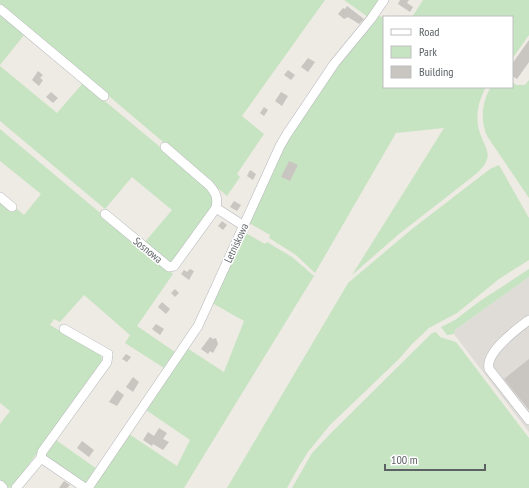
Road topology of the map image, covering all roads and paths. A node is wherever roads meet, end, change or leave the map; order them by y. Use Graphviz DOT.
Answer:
graph roads {
  1 [pos="384,0"];
  2 [pos="0,9"];
  3 [pos="104,96"];
  4 [pos="165,147"];
  5 [pos="0,197"];
  6 [pos="12,207"];
  7 [pos="216,208"];
  8 [pos="105,214"];
  9 [pos="244,226"];
  10 [pos="529,320"];
  11 [pos="64,329"];
  12 [pos="529,420"];
  13 [pos="41,458"];
  14 [pos="0,485"];
  15 [pos="3,488"];
  16 [pos="16,488"];
  17 [pos="85,488"];
  18 [pos="88,488"];
  1 -- 9 [label="street, Letniskowa"];
  2 -- 3 [label="street"];
  4 -- 7 [label="street"];
  5 -- 6 [label="street"];
  7 -- 8 [label="street, Sosnowa"];
  7 -- 9 [label="street"];
  9 -- 18 [label="street, Letniskowa"];
  10 -- 12 [label="street"];
  11 -- 13 [label="street"];
  13 -- 16 [label="street"];
  13 -- 17 [label="street"];
  14 -- 15 [label="street"];
}
